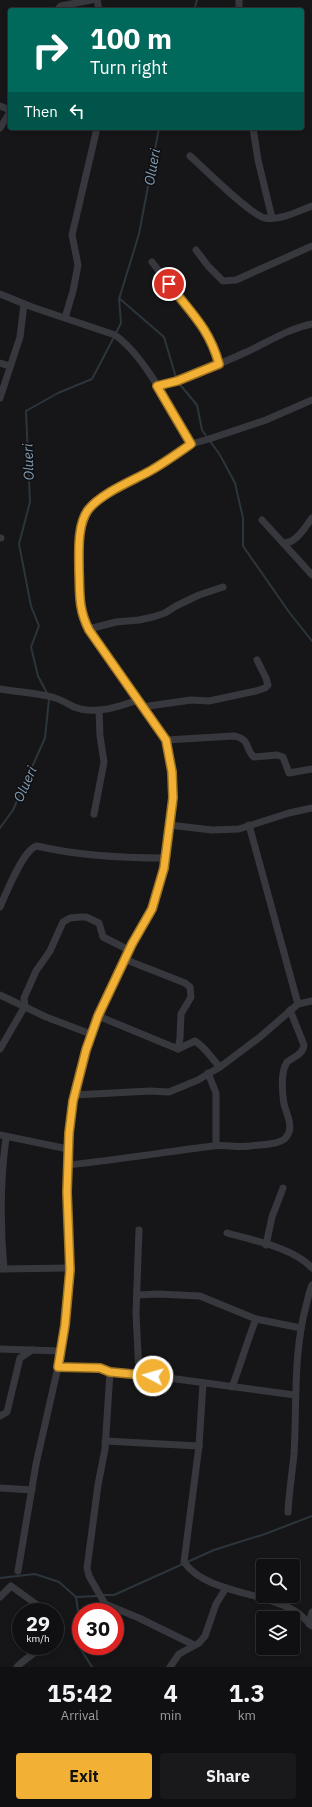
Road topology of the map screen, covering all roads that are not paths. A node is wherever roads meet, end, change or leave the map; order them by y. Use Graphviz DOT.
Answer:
graph roads {
  1 [pos="91,0"];
  2 [pos="59,8"];
  3 [pos="8,114"];
  4 [pos="0,128"];
  5 [pos="97,130"];
  6 [pos="253,130"];
  7 [pos="190,156"];
  8 [pos="312,206"];
  9 [pos="272,218"];
  10 [pos="312,246"];
  11 [pos="196,250"];
  12 [pos="152,262"];
  13 [pos="0,294"];
  14 [pos="24,304"];
  15 [pos="65,318"];
  16 [pos="312,324"];
  17 [pos="0,363"];
  18 [pos="219,364"];
  19 [pos="10,366"];
  20 [pos="157,386"];
  21 [pos="0,398"];
  22 [pos="312,400"];
  23 [pos="191,444"];
  24 [pos="312,518"];
  25 [pos="262,520"];
  26 [pos="283,543"];
  27 [pos="312,575"];
  28 [pos="223,587"];
  29 [pos="89,630"];
  30 [pos="257,660"];
  31 [pos="0,689"];
  32 [pos="138,700"];
  33 [pos="142,707"];
  34 [pos="99,710"];
  35 [pos="166,740"];
  36 [pos="312,769"];
  37 [pos="312,808"];
  38 [pos="94,814"];
  39 [pos="169,825"];
  40 [pos="249,825"];
  41 [pos="165,858"];
  42 [pos="0,907"];
  43 [pos="129,950"];
  44 [pos="124,960"];
  45 [pos="0,995"];
  46 [pos="312,1001"];
  47 [pos="298,1004"];
  48 [pos="24,1006"];
  49 [pos="290,1010"];
  50 [pos="98,1016"];
  51 [pos="91,1034"];
  52 [pos="0,1049"];
  53 [pos="178,1049"];
  54 [pos="220,1067"];
  55 [pos="208,1073"];
  56 [pos="74,1095"];
  57 [pos="3,1137"];
  58 [pos="216,1145"];
  59 [pos="68,1149"];
  60 [pos="68,1164"];
  61 [pos="283,1188"];
  62 [pos="139,1230"];
  63 [pos="227,1233"];
  64 [pos="266,1245"];
  65 [pos="70,1268"];
  66 [pos="312,1268"];
  67 [pos="2,1269"];
  68 [pos="312,1285"];
  69 [pos="138,1295"];
  70 [pos="309,1305"];
  71 [pos="256,1319"];
  72 [pos="301,1328"];
  73 [pos="0,1349"];
  74 [pos="32,1350"];
  75 [pos="60,1351"];
  76 [pos="58,1367"];
  77 [pos="110,1372"];
  78 [pos="140,1374"];
  79 [pos="203,1383"];
  80 [pos="232,1387"];
  81 [pos="295,1395"];
  82 [pos="0,1416"];
  83 [pos="105,1441"];
  84 [pos="199,1446"];
  85 [pos="0,1488"];
  86 [pos="32,1490"];
  87 [pos="288,1512"];
  88 [pos="18,1571"];
  89 [pos="226,1588"];
  90 [pos="0,1597"];
  91 [pos="35,1603"];
  92 [pos="312,1612"];
  93 [pos="311,1625"];
  94 [pos="194,1646"];
  95 [pos="33,1655"];
  96 [pos="17,1667"];
  97 [pos="170,1667"];
  1 -- 2 [label="street"];
  3 -- 4 [label="street"];
  5 -- 15 [label="street"];
  6 -- 9 [label="street"];
  7 -- 9 [label="street"];
  8 -- 9 [label="street"];
  10 -- 11 [label="street"];
  12 -- 18 [label="street"];
  13 -- 14 [label="street"];
  14 -- 15 [label="street"];
  14 -- 19 [label="street"];
  15 -- 20 [label="street"];
  16 -- 18 [label="street"];
  17 -- 19 [label="street"];
  18 -- 20 [label="street"];
  19 -- 21 [label="street"];
  20 -- 23 [label="street"];
  22 -- 23 [label="street"];
  23 -- 29 [label="street"];
  24 -- 26 [label="street"];
  25 -- 26 [label="street"];
  26 -- 27 [label="street"];
  28 -- 29 [label="street"];
  29 -- 32 [label="street"];
  30 -- 33 [label="street"];
  31 -- 34 [label="street"];
  32 -- 33 [label="street"];
  32 -- 34 [label="street"];
  33 -- 35 [label="street"];
  34 -- 38 [label="street"];
  35 -- 36 [label="street"];
  35 -- 39 [label="street"];
  37 -- 40 [label="street"];
  39 -- 40 [label="street"];
  39 -- 41 [label="street"];
  40 -- 47 [label="street"];
  41 -- 42 [label="street"];
  41 -- 43 [label="street"];
  43 -- 44 [label="street"];
  43 -- 48 [label="street"];
  44 -- 50 [label="street"];
  44 -- 53 [label="street"];
  45 -- 48 [label="street"];
  46 -- 47 [label="street"];
  47 -- 49 [label="street"];
  48 -- 51 [label="street"];
  48 -- 52 [label="street"];
  49 -- 54 [label="street"];
  49 -- 58 [label="street"];
  50 -- 51 [label="street"];
  50 -- 53 [label="street"];
  51 -- 56 [label="street"];
  53 -- 54 [label="street"];
  54 -- 55 [label="street"];
  55 -- 56 [label="street"];
  55 -- 58 [label="street"];
  56 -- 59 [label="street"];
  57 -- 59 [label="street"];
  57 -- 67 [label="street"];
  58 -- 60 [label="street"];
  59 -- 60 [label="street"];
  60 -- 65 [label="street"];
  61 -- 64 [label="street"];
  62 -- 69 [label="street"];
  63 -- 64 [label="street"];
  64 -- 66 [label="street"];
  65 -- 67 [label="street"];
  65 -- 75 [label="street"];
  68 -- 70 [label="street"];
  69 -- 71 [label="street"];
  69 -- 78 [label="street"];
  70 -- 72 [label="street"];
  71 -- 72 [label="street"];
  71 -- 80 [label="street"];
  72 -- 81 [label="street"];
  73 -- 74 [label="street"];
  74 -- 75 [label="street"];
  74 -- 82 [label="street"];
  75 -- 76 [label="street"];
  76 -- 77 [label="street"];
  76 -- 86 [label="street"];
  77 -- 78 [label="street"];
  77 -- 83 [label="street"];
  78 -- 79 [label="street"];
  79 -- 80 [label="street"];
  79 -- 84 [label="street"];
  80 -- 81 [label="street"];
  81 -- 87 [label="street"];
  83 -- 84 [label="street"];
  83 -- 94 [label="street"];
  84 -- 89 [label="street"];
  85 -- 86 [label="street"];
  86 -- 88 [label="street"];
  89 -- 93 [label="street"];
  89 -- 94 [label="street"];
  90 -- 91 [label="street"];
  92 -- 93 [label="street"];
  94 -- 97 [label="street"];
  95 -- 96 [label="street"];
}
